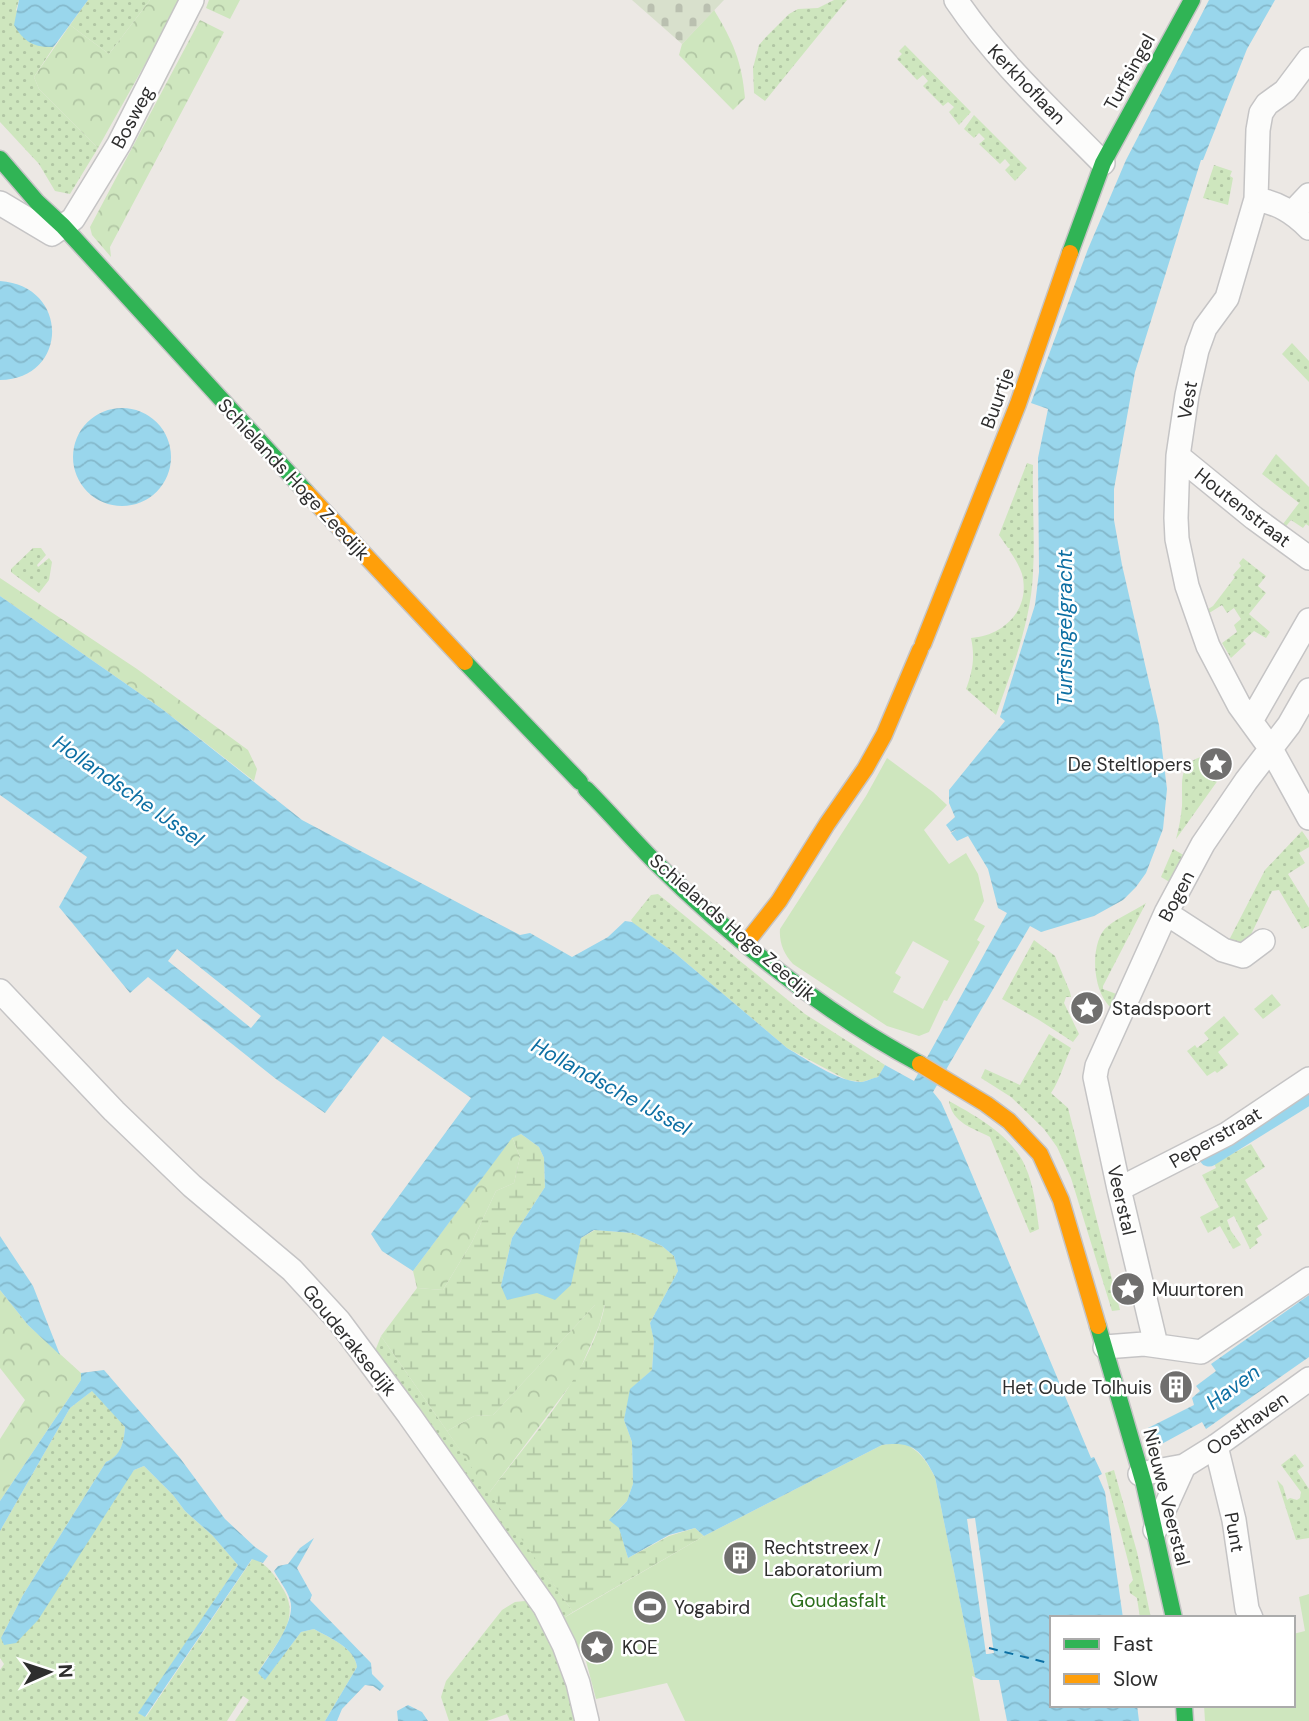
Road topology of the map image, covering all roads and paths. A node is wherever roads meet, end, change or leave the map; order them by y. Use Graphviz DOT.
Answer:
graph roads {
  1 [pos="192,0"];
  2 [pos="956,0"];
  3 [pos="1192,0"];
  4 [pos="1309,60"];
  5 [pos="0,159"];
  6 [pos="1103,163"];
  7 [pos="1309,195"];
  8 [pos="1256,199"];
  9 [pos="0,203"];
  10 [pos="1301,220"];
  11 [pos="63,226"];
  12 [pos="1178,456"];
  13 [pos="1309,558"];
  14 [pos="1309,620"];
  15 [pos="1309,690"];
  16 [pos="1251,721"];
  17 [pos="1271,749"];
  18 [pos="1309,818"];
  19 [pos="1166,913"];
  20 [pos="1263,941"];
  21 [pos="746,943"];
  22 [pos="0,991"];
  23 [pos="1101,1055"];
  24 [pos="1309,1079"];
  25 [pos="1119,1189"];
  26 [pos="1309,1279"];
  27 [pos="1156,1345"];
  28 [pos="1105,1347"];
  29 [pos="1309,1379"];
  30 [pos="1216,1446"];
  31 [pos="1184,1466"];
  32 [pos="1140,1474"];
  33 [pos="1155,1530"];
  34 [pos="1174,1616"];
  35 [pos="1250,1616"];
  36 [pos="587,1721"];
  1 -- 11 [label="street, Bosweg"];
  2 -- 6 [label="street, Kerkhoflaan"];
  3 -- 6 [label="main road, Turfsingel"];
  4 -- 8 [label="street, Vest"];
  5 -- 11 [label="main road, Schielands Hoge Zeedijk"];
  6 -- 21 [label="main road, Buurtje"];
  7 -- 10 [label="street"];
  8 -- 10 [label="street"];
  8 -- 12 [label="street, Vest"];
  9 -- 11 [label="street"];
  11 -- 21 [label="main road, Schielands Hoge Zeedijk"];
  12 -- 13 [label="street, Houtenstraat"];
  12 -- 16 [label="street, Vest"];
  14 -- 16 [label="street"];
  15 -- 17 [label="street, Bogen"];
  16 -- 17 [label="street, Vest"];
  17 -- 18 [label="street, Vest"];
  17 -- 19 [label="street, Bogen"];
  19 -- 20 [label="street"];
  19 -- 23 [label="street, Bogen"];
  21 -- 28 [label="main road, Schielands Hoge Zeedijk"];
  22 -- 36 [label="street, Gouderaksedijk"];
  23 -- 25 [label="street, Veerstal"];
  24 -- 25 [label="street, Peperstraat"];
  25 -- 27 [label="street, Veerstal"];
  26 -- 27 [label="street"];
  27 -- 28 [label="street"];
  28 -- 32 [label="main road, Nieuwe Veerstal"];
  29 -- 30 [label="street, Oosthaven"];
  30 -- 31 [label="street, Oosthaven"];
  30 -- 35 [label="street, Punt"];
  31 -- 32 [label="street, Oosthaven"];
  31 -- 33 [label="street, Oosthaven"];
  32 -- 33 [label="main road, Nieuwe Veerstal"];
  33 -- 34 [label="main road, Nieuwe Veerstal"];
}
